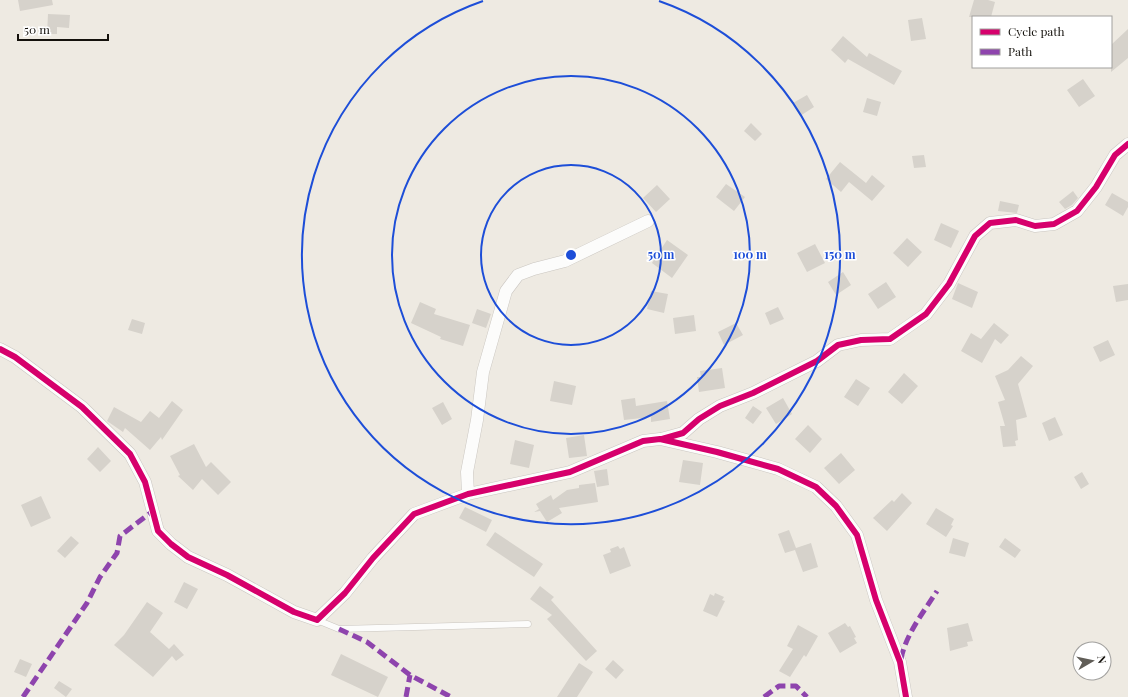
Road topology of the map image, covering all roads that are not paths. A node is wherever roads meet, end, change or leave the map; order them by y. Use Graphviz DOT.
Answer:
graph roads {
  1 [pos="1128,144"];
  2 [pos="648,221"];
  3 [pos="0,349"];
  4 [pos="660,439"];
  5 [pos="468,494"];
  6 [pos="317,620"];
  7 [pos="528,624"];
  8 [pos="906,697"];
  1 -- 4 [label="street"];
  2 -- 5 [label="street"];
  3 -- 6 [label="street"];
  4 -- 5 [label="street"];
  4 -- 8 [label="street"];
  5 -- 6 [label="street"];
  6 -- 7 [label="lane"];
}
